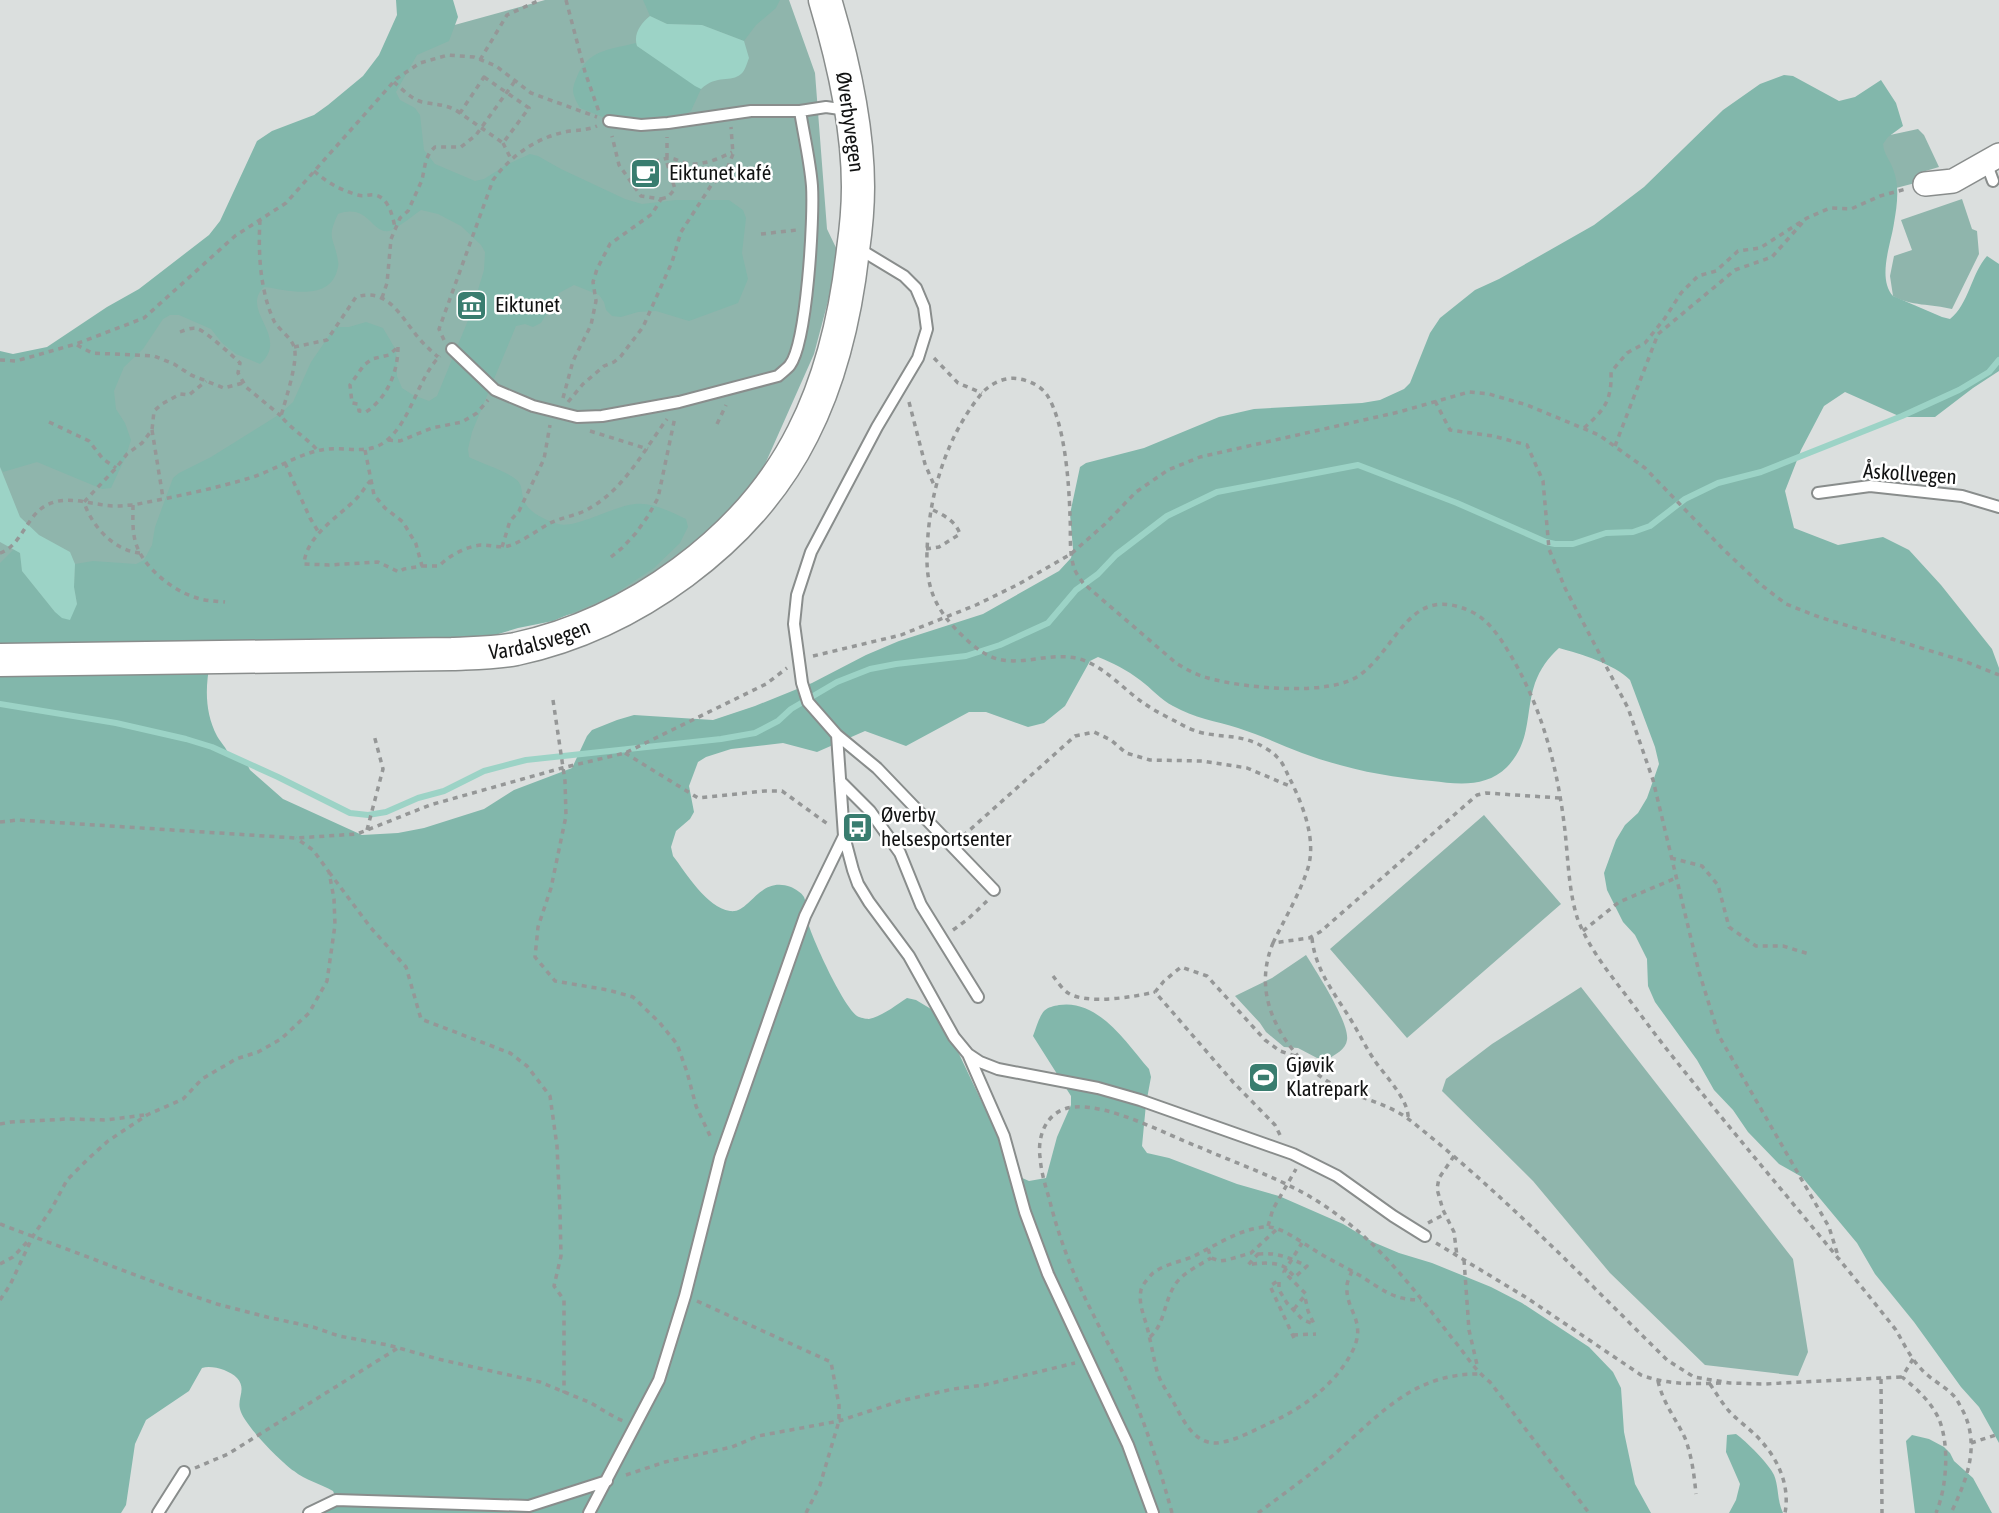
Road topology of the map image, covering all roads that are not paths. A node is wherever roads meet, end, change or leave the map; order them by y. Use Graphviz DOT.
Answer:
graph roads {
  1 [pos="825,0"];
  2 [pos="800,111"];
  3 [pos="850,111"];
  4 [pos="609,121"];
  5 [pos="1992,166"];
  6 [pos="1925,184"];
  7 [pos="854,246"];
  8 [pos="452,349"];
  9 [pos="1818,493"];
  10 [pos="1999,507"];
  11 [pos="0,660"];
  12 [pos="837,735"];
  13 [pos="840,780"];
  14 [pos="844,836"];
  15 [pos="994,890"];
  16 [pos="978,997"];
  17 [pos="968,1054"];
  18 [pos="1425,1236"];
  19 [pos="184,1472"];
  20 [pos="607,1480"];
  21 [pos="158,1513"];
  22 [pos="309,1513"];
  23 [pos="589,1513"];
  24 [pos="1153,1513"];
  1 -- 3 [label="main road, Øverbyvegen"];
  2 -- 3 [label="lane"];
  2 -- 4 [label="lane"];
  2 -- 8 [label="lane"];
  3 -- 7 [label="main road, Øverbyvegen"];
  5 -- 6 [label="street"];
  7 -- 11 [label="main road, Vardalsvegen"];
  7 -- 12 [label="lane"];
  9 -- 10 [label="lane, Åskollvegen"];
  12 -- 13 [label="lane"];
  12 -- 15 [label="lane"];
  13 -- 14 [label="lane"];
  13 -- 16 [label="lane"];
  14 -- 17 [label="lane"];
  14 -- 20 [label="lane"];
  17 -- 18 [label="lane"];
  17 -- 24 [label="lane"];
  19 -- 21 [label="lane"];
  20 -- 22 [label="lane"];
  20 -- 23 [label="lane"];
}
